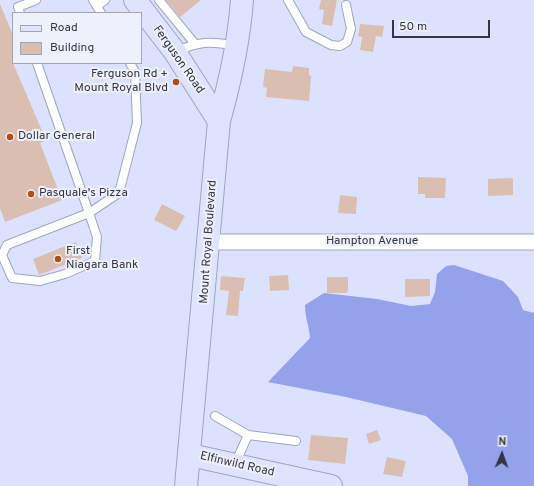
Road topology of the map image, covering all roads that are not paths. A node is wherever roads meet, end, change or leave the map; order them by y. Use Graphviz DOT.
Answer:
graph roads {
  1 [pos="36,0"];
  2 [pos="105,0"];
  3 [pos="135,0"];
  4 [pos="159,0"];
  5 [pos="242,0"];
  6 [pos="288,0"];
  7 [pos="346,5"];
  8 [pos="97,6"];
  9 [pos="20,12"];
  10 [pos="196,44"];
  11 [pos="228,45"];
  12 [pos="176,52"];
  13 [pos="37,64"];
  14 [pos="131,64"];
  15 [pos="219,121"];
  16 [pos="89,213"];
  17 [pos="209,242"];
  18 [pos="534,242"];
  19 [pos="215,416"];
  20 [pos="248,435"];
  21 [pos="296,441"];
  22 [pos="190,455"];
  23 [pos="235,465"];
  24 [pos="186,486"];
  25 [pos="331,486"];
  1 -- 9 [label="lane"];
  2 -- 8 [label="lane"];
  3 -- 12 [label="main road, Ferguson Road"];
  4 -- 10 [label="lane"];
  5 -- 11 [label="main road, Mount Royal Boulevard"];
  6 -- 7 [label="lane"];
  10 -- 11 [label="lane"];
  10 -- 12 [label="lane"];
  11 -- 15 [label="main road, Mount Royal Boulevard"];
  12 -- 15 [label="main road, Ferguson Road"];
  13 -- 16 [label="lane"];
  14 -- 16 [label="lane"];
  15 -- 17 [label="main road, Mount Royal Boulevard"];
  16 -- 16 [label="lane"];
  17 -- 18 [label="street, Hampton Avenue"];
  17 -- 22 [label="main road, Mount Royal Boulevard"];
  19 -- 20 [label="lane"];
  20 -- 21 [label="lane"];
  20 -- 23 [label="lane"];
  22 -- 23 [label="main road, Elfinwild Road"];
  22 -- 24 [label="main road, Mount Royal Boulevard"];
  23 -- 25 [label="main road, Elfinwild Road"];
}
